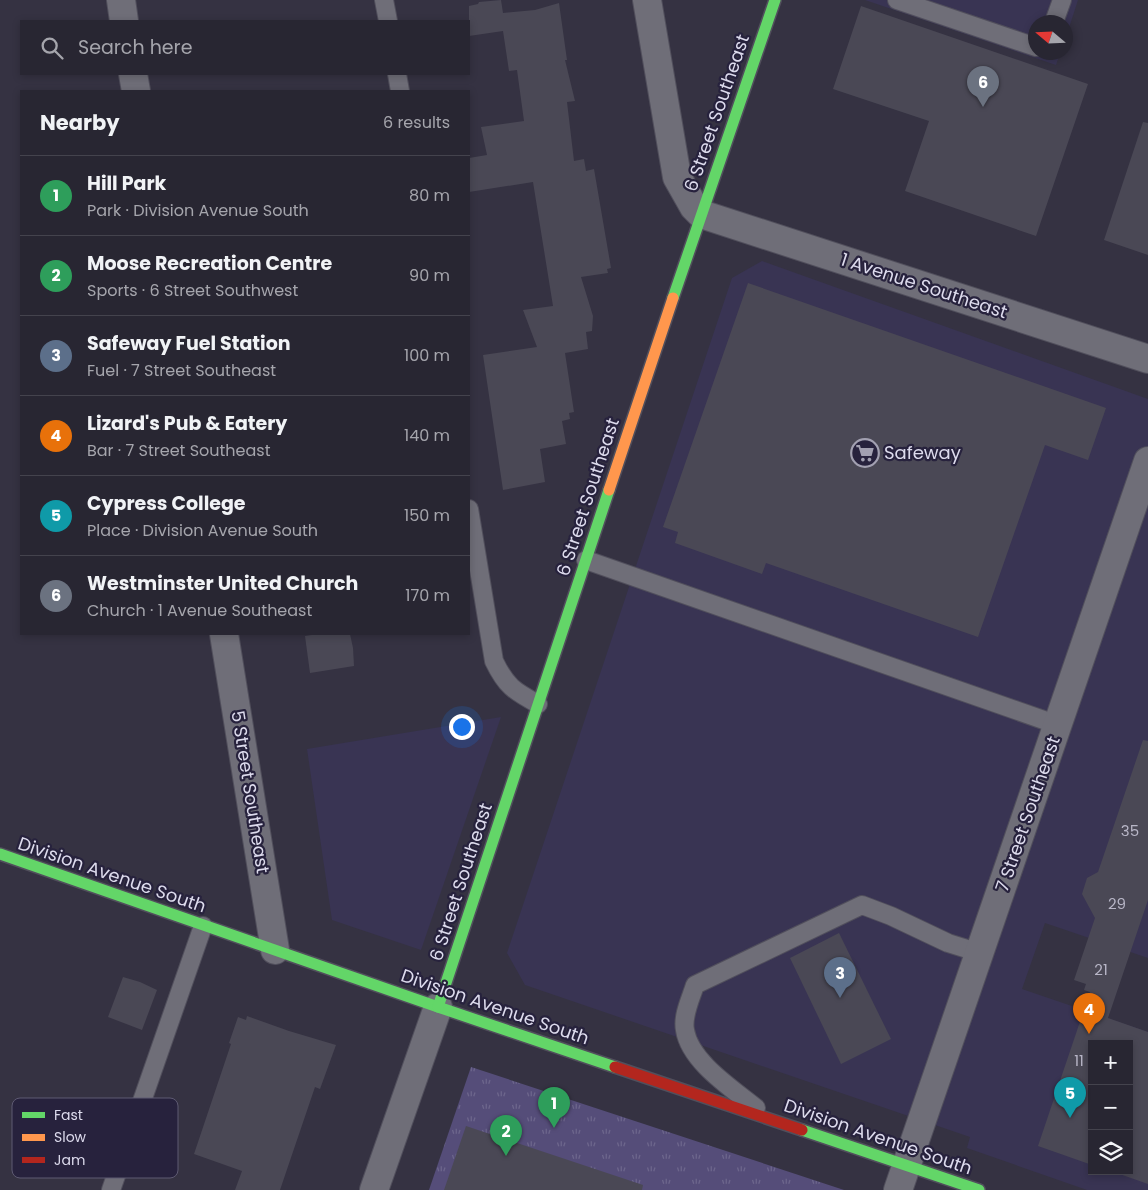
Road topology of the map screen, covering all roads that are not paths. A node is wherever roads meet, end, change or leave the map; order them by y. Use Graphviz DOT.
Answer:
graph roads {
  1 [pos="121,0"];
  2 [pos="384,0"];
  3 [pos="648,0"];
  4 [pos="775,0"];
  5 [pos="897,0"];
  6 [pos="1062,0"];
  7 [pos="1057,15"];
  8 [pos="124,20"];
  9 [pos="388,20"];
  10 [pos="1028,44"];
  11 [pos="133,75"];
  12 [pos="397,75"];
  13 [pos="136,90"];
  14 [pos="400,90"];
  15 [pos="700,214"];
  16 [pos="1148,359"];
  17 [pos="1148,461"];
  18 [pos="470,515"];
  19 [pos="586,560"];
  20 [pos="224,635"];
  21 [pos="538,704"];
  22 [pos="1058,724"];
  23 [pos="1,849"];
  24 [pos="203,926"];
  25 [pos="275,950"];
  26 [pos="980,953"];
  27 [pos="438,1007"];
  28 [pos="143,1098"];
  29 [pos="768,1118"];
  30 [pos="115,1178"];
  31 [pos="902,1178"];
  32 [pos="111,1190"];
  33 [pos="374,1190"];
  34 [pos="979,1190"];
  1 -- 8 [label="street"];
  2 -- 9 [label="lane"];
  3 -- 15 [label="street"];
  4 -- 15 [label="street, 6 Street Southeast"];
  5 -- 10 [label="lane"];
  6 -- 7 [label="lane"];
  11 -- 13 [label="street"];
  12 -- 14 [label="lane"];
  15 -- 16 [label="street, 1 Avenue Southeast"];
  15 -- 19 [label="street, 6 Street Southeast"];
  17 -- 22 [label="street, 7 Street Southeast"];
  18 -- 21 [label="lane"];
  19 -- 21 [label="street, 6 Street Southeast"];
  19 -- 22 [label="lane"];
  20 -- 25 [label="street, 5 Street Southeast"];
  21 -- 27 [label="street, 6 Street Southeast"];
  22 -- 26 [label="street, 7 Street Southeast"];
  23 -- 24 [label="street, Division Avenue South"];
  24 -- 25 [label="street, Division Avenue South"];
  24 -- 28 [label="lane"];
  25 -- 27 [label="street, Division Avenue South"];
  26 -- 29 [label="lane"];
  26 -- 31 [label="street, 7 Street Southeast"];
  27 -- 29 [label="street, Division Avenue South"];
  27 -- 33 [label="street"];
  29 -- 31 [label="street, Division Avenue South"];
  30 -- 32 [label="lane"];
  31 -- 34 [label="street, Division Avenue South"];
}
